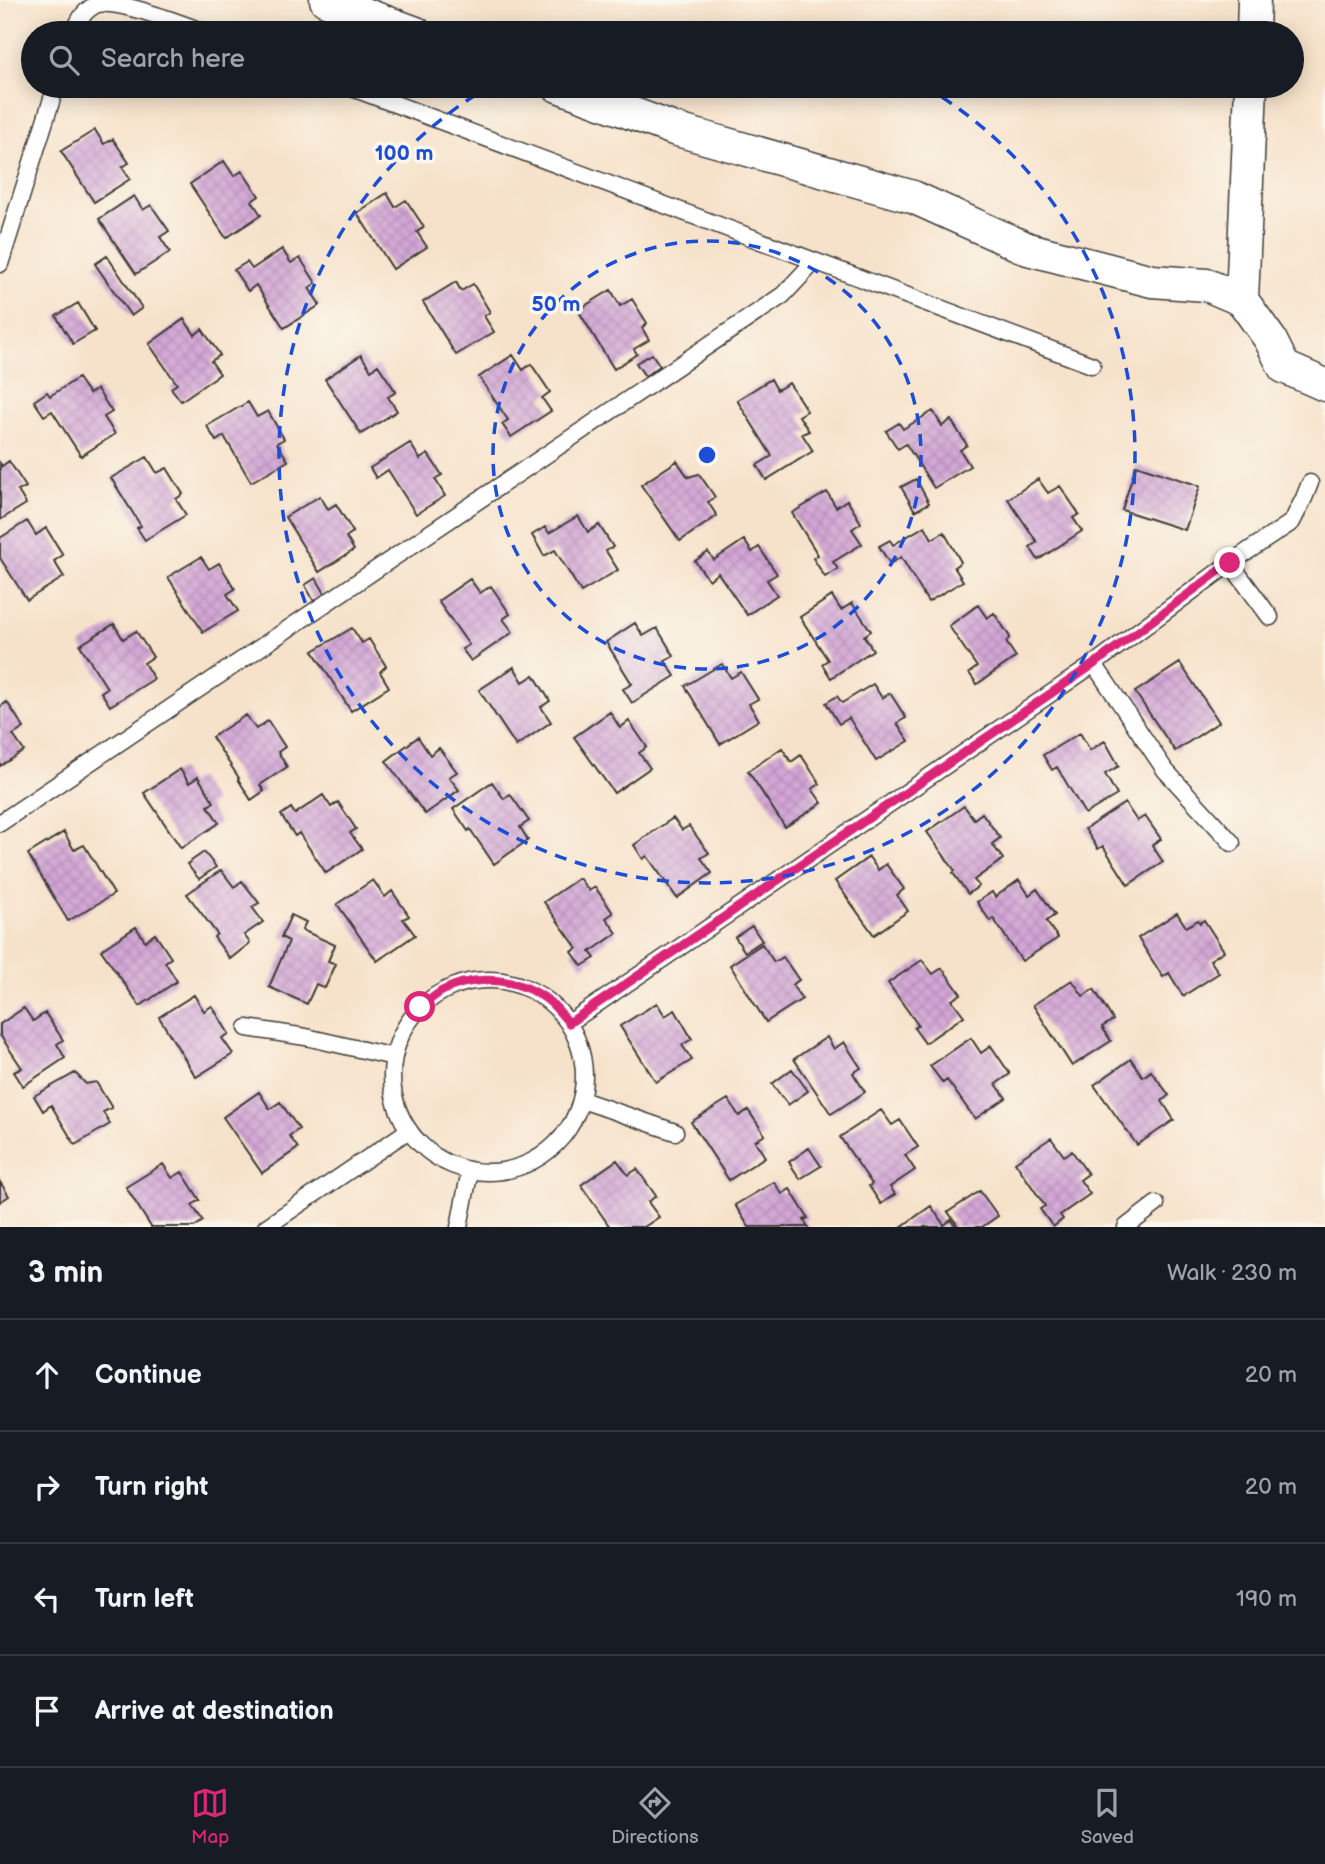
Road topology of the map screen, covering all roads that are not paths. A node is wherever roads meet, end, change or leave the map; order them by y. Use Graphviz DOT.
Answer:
graph roads {
  1 [pos="326,0"];
  2 [pos="1254,0"];
  3 [pos="79,21"];
  4 [pos="175,21"];
  5 [pos="383,21"];
  6 [pos="1253,21"];
  7 [pos="53,98"];
  8 [pos="379,98"];
  9 [pos="590,98"];
  10 [pos="1250,98"];
  11 [pos="814,262"];
  12 [pos="0,264"];
  13 [pos="1242,300"];
  14 [pos="1092,365"];
  15 [pos="1325,385"];
  16 [pos="1310,483"];
  17 [pos="1230,563"];
  18 [pos="1270,617"];
  19 [pos="1094,664"];
  20 [pos="0,823"];
  21 [pos="1232,843"];
  22 [pos="569,1023"];
  23 [pos="247,1028"];
  24 [pos="394,1057"];
  25 [pos="582,1100"];
  26 [pos="409,1130"];
  27 [pos="675,1132"];
  28 [pos="470,1170"];
  29 [pos="1156,1204"];
  30 [pos="266,1227"];
  31 [pos="459,1227"];
  32 [pos="1126,1227"];
  1 -- 5 [label="street"];
  2 -- 6 [label="street"];
  3 -- 4 [label="lane"];
  7 -- 12 [label="lane"];
  8 -- 11 [label="lane"];
  9 -- 13 [label="street"];
  10 -- 13 [label="street"];
  11 -- 14 [label="lane"];
  11 -- 20 [label="lane"];
  13 -- 15 [label="street"];
  16 -- 17 [label="lane"];
  17 -- 18 [label="lane"];
  17 -- 19 [label="lane"];
  19 -- 21 [label="lane"];
  19 -- 22 [label="lane"];
  22 -- 24 [label="lane"];
  22 -- 25 [label="lane"];
  23 -- 24 [label="lane"];
  24 -- 26 [label="lane"];
  25 -- 27 [label="lane"];
  25 -- 28 [label="lane"];
  26 -- 28 [label="lane"];
  26 -- 30 [label="lane"];
  28 -- 31 [label="lane"];
  29 -- 32 [label="lane"];
}
